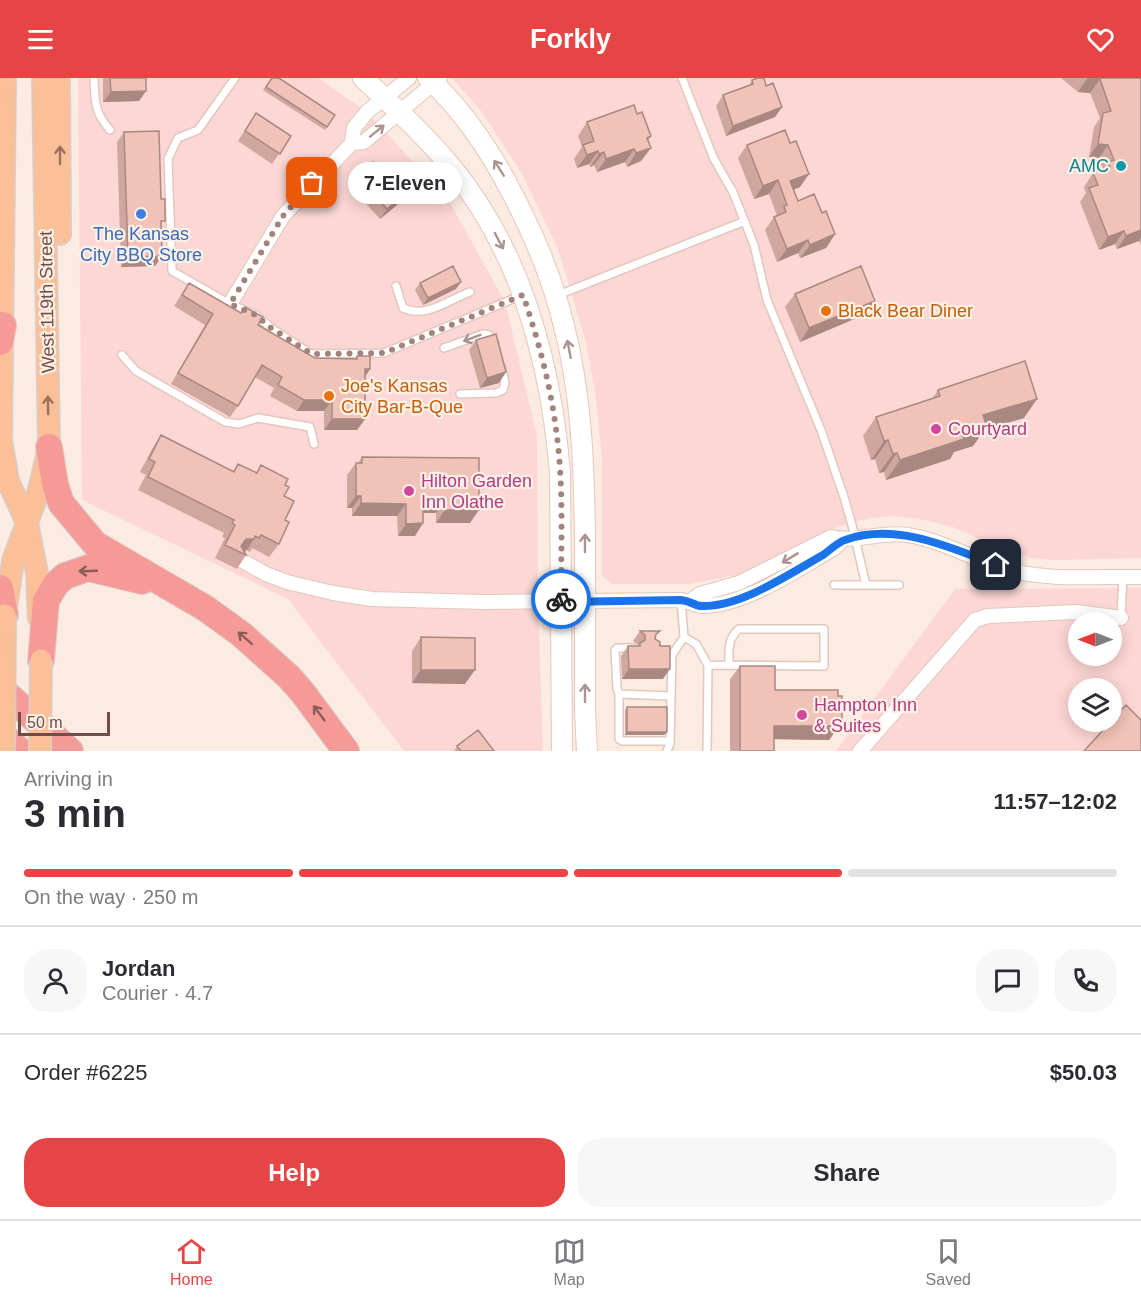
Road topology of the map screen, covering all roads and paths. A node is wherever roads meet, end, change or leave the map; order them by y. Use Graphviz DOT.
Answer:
graph roads {
  1 [pos="4,78"];
  2 [pos="43,78"];
  3 [pos="59,78"];
  4 [pos="94,78"];
  5 [pos="363,78"];
  6 [pos="409,78"];
  7 [pos="682,78"];
  8 [pos="234,79"];
  9 [pos="434,80"];
  10 [pos="384,98"];
  11 [pos="399,112"];
  12 [pos="110,130"];
  13 [pos="352,143"];
  14 [pos="745,221"];
  15 [pos="396,286"];
  16 [pos="470,292"];
  17 [pos="523,295"];
  18 [pos="555,296"];
  19 [pos="230,304"];
  20 [pos="2,333"];
  21 [pos="48,335"];
  22 [pos="444,348"];
  23 [pos="497,351"];
  24 [pos="122,356"];
  25 [pos="500,362"];
  26 [pos="460,394"];
  27 [pos="314,444"];
  28 [pos="49,447"];
  29 [pos="27,523"];
  30 [pos="849,539"];
  31 [pos="241,560"];
  32 [pos="1123,576"];
  33 [pos="1141,577"];
  34 [pos="834,585"];
  35 [pos="866,585"];
  36 [pos="899,585"];
  37 [pos="165,586"];
  38 [pos="0,588"];
  39 [pos="685,600"];
  40 [pos="561,602"];
  41 [pos="585,602"];
  42 [pos="1068,612"];
  43 [pos="1121,612"];
  44 [pos="5,615"];
  45 [pos="684,637"];
  46 [pos="678,646"];
  47 [pos="669,647"];
  48 [pos="633,648"];
  49 [pos="41,660"];
  50 [pos="708,665"];
  51 [pos="729,665"];
  52 [pos="0,688"];
  53 [pos="619,694"];
  54 [pos="671,696"];
  55 [pos="0,733"];
  56 [pos="670,741"];
  57 [pos="865,749"];
  58 [pos="4,751"];
  59 [pos="20,751"];
  60 [pos="40,751"];
  61 [pos="70,751"];
  62 [pos="346,751"];
  63 [pos="562,751"];
  64 [pos="587,751"];
  65 [pos="667,751"];
  66 [pos="708,751"];
  1 -- 20 [label="main road"];
  2 -- 21 [label="main road, West 119th Street"];
  21 -- 3 [label="main road, one-way"];
  4 -- 12 [label="lane"];
  5 -- 10 [label="main road"];
  6 -- 10 [label="street"];
  7 -- 14 [label="lane"];
  8 -- 19 [label="lane"];
  9 -- 11 [label="street"];
  18 -- 9 [label="main road, one-way"];
  10 -- 11 [label="main road"];
  10 -- 13 [label="street"];
  13 -- 11 [label="street, one-way"];
  11 -- 17 [label="main road, one-way"];
  13 -- 19 [label="street"];
  14 -- 18 [label="lane"];
  14 -- 30 [label="lane"];
  15 -- 16 [label="lane"];
  17 -- 19 [label="lane"];
  17 -- 40 [label="main road"];
  41 -- 18 [label="main road, one-way"];
  20 -- 29 [label="main road"];
  28 -- 21 [label="main road, West 119th Street, one-way"];
  23 -- 22 [label="lane, one-way"];
  24 -- 27 [label="lane"];
  25 -- 26 [label="lane"];
  28 -- 29 [label="main road, West 119th Street"];
  28 -- 37 [label="highway"];
  29 -- 44 [label="main road, West 119th Street"];
  29 -- 49 [label="main road"];
  30 -- 32 [label="street"];
  30 -- 35 [label="lane"];
  30 -- 39 [label="street"];
  31 -- 40 [label="street"];
  32 -- 33 [label="street"];
  32 -- 43 [label="lane"];
  34 -- 35 [label="lane"];
  35 -- 36 [label="lane"];
  37 -- 49 [label="highway, one-way"];
  62 -- 37 [label="highway, one-way"];
  38 -- 44 [label="highway"];
  39 -- 41 [label="street"];
  39 -- 45 [label="lane"];
  40 -- 41 [label="street"];
  40 -- 63 [label="main road"];
  64 -- 41 [label="main road, one-way"];
  42 -- 57 [label="street"];
  44 -- 58 [label="main road, West 119th Street, bridge"];
  45 -- 46 [label="lane"];
  45 -- 50 [label="lane"];
  46 -- 47 [label="lane"];
  46 -- 54 [label="lane"];
  48 -- 53 [label="lane"];
  49 -- 60 [label="main road, bridge"];
  50 -- 51 [label="lane"];
  50 -- 66 [label="lane"];
  51 -- 51 [label="lane"];
  52 -- 61 [label="highway"];
  53 -- 54 [label="lane"];
  53 -- 56 [label="lane"];
  54 -- 56 [label="lane"];
  55 -- 59 [label="highway"];
  56 -- 65 [label="lane"];
}
